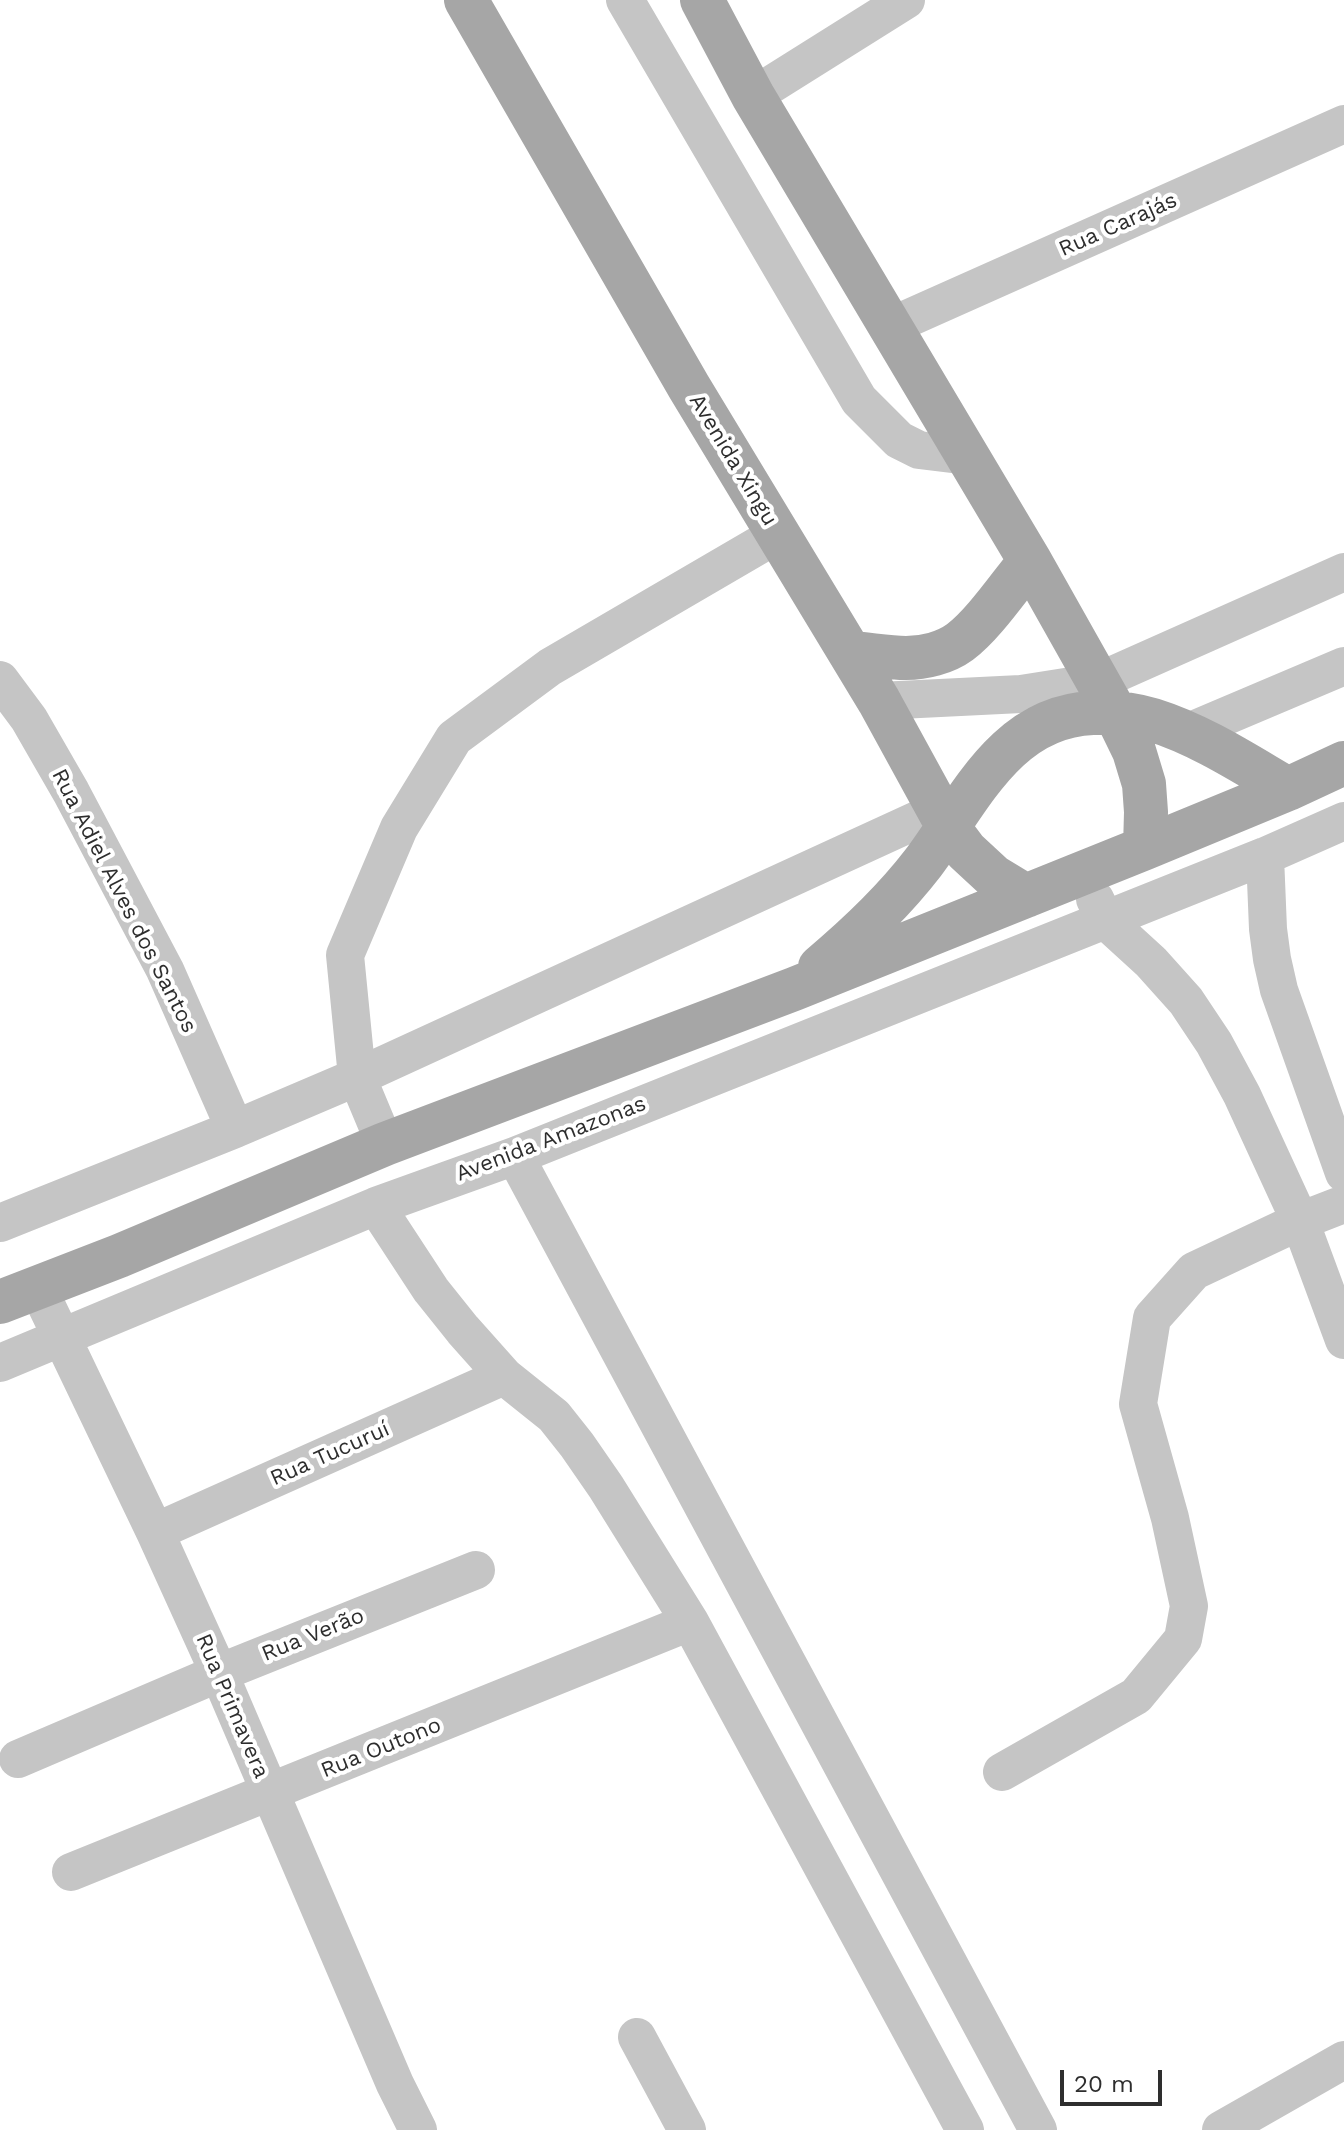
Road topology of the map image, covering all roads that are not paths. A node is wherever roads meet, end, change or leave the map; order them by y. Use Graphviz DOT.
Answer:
graph roads {
  1 [pos="466,0"];
  2 [pos="625,0"];
  3 [pos="702,0"];
  4 [pos="906,0"];
  5 [pos="753,96"];
  6 [pos="1344,124"];
  7 [pos="891,326"];
  8 [pos="968,456"];
  9 [pos="778,534"];
  10 [pos="1030,561"];
  11 [pos="1344,572"];
  12 [pos="850,653"];
  13 [pos="1344,666"];
  14 [pos="0,680"];
  15 [pos="1106,697"];
  16 [pos="879,701"];
  17 [pos="1186,733"];
  18 [pos="1344,763"];
  19 [pos="1288,789"];
  20 [pos="944,818"];
  21 [pos="1344,821"];
  22 [pos="1145,848"];
  23 [pos="1265,856"];
  24 [pos="1082,873"];
  25 [pos="1026,896"];
  26 [pos="1105,920"];
  27 [pos="794,989"];
  28 [pos="357,1077"];
  29 [pos="235,1129"];
  30 [pos="385,1144"];
  31 [pos="515,1156"];
  32 [pos="1344,1173"];
  33 [pos="1344,1204"];
  34 [pos="376,1206"];
  35 [pos="1300,1221"];
  36 [pos="0,1223"];
  37 [pos="18,1294"];
  38 [pos="62,1338"];
  39 [pos="1344,1340"];
  40 [pos="0,1363"];
  41 [pos="504,1376"];
  42 [pos="155,1532"];
  43 [pos="476,1570"];
  44 [pos="690,1622"];
  45 [pos="219,1673"];
  46 [pos="18,1759"];
  47 [pos="1002,1772"];
  48 [pos="270,1793"];
  49 [pos="71,1872"];
  50 [pos="637,2037"];
  51 [pos="1344,2060"];
  52 [pos="418,2130"];
  53 [pos="687,2130"];
  54 [pos="965,2130"];
  55 [pos="1038,2130"];
  56 [pos="1221,2130"];
  1 -- 9 [label="main road, Avenida Xingu"];
  2 -- 8 [label="street"];
  3 -- 5 [label="main road"];
  4 -- 5 [label="street"];
  5 -- 7 [label="main road"];
  6 -- 7 [label="street, Rua Carajás"];
  7 -- 8 [label="main road"];
  8 -- 10 [label="main road"];
  9 -- 12 [label="main road, Avenida Xingu"];
  9 -- 28 [label="street"];
  10 -- 12 [label="main road"];
  10 -- 15 [label="main road"];
  11 -- 15 [label="street"];
  12 -- 16 [label="main road, Avenida Xingu"];
  13 -- 17 [label="street"];
  14 -- 29 [label="street, Rua Adiel Alves dos Santos"];
  15 -- 16 [label="street"];
  15 -- 17 [label="main road"];
  15 -- 20 [label="main road"];
  15 -- 22 [label="main road"];
  16 -- 20 [label="main road, Avenida Xingu"];
  17 -- 19 [label="main road"];
  18 -- 19 [label="main road"];
  19 -- 22 [label="main road"];
  20 -- 25 [label="main road, Avenida Xingu"];
  20 -- 27 [label="main road"];
  20 -- 28 [label="street"];
  21 -- 23 [label="street"];
  22 -- 24 [label="main road"];
  23 -- 26 [label="street, Avenida Amazonas"];
  23 -- 32 [label="street"];
  24 -- 25 [label="main road"];
  24 -- 26 [label="street"];
  25 -- 27 [label="main road"];
  26 -- 31 [label="street, Avenida Amazonas"];
  26 -- 35 [label="street"];
  27 -- 30 [label="main road"];
  28 -- 29 [label="street"];
  28 -- 30 [label="street"];
  29 -- 36 [label="street"];
  30 -- 37 [label="main road"];
  31 -- 34 [label="street, Avenida Amazonas"];
  31 -- 55 [label="street"];
  33 -- 35 [label="street"];
  34 -- 38 [label="street, Avenida Amazonas"];
  34 -- 41 [label="street"];
  35 -- 39 [label="street"];
  35 -- 47 [label="street"];
  37 -- 38 [label="street, Rua Primavera"];
  38 -- 40 [label="street, Avenida Amazonas"];
  38 -- 42 [label="street, Rua Primavera"];
  41 -- 42 [label="street, Rua Tucuruí"];
  41 -- 44 [label="street"];
  42 -- 45 [label="street, Rua Primavera"];
  43 -- 45 [label="street, Rua Verão"];
  44 -- 48 [label="street, Rua Outono"];
  44 -- 54 [label="street"];
  45 -- 46 [label="street, Rua Verão"];
  45 -- 48 [label="street, Rua Primavera"];
  48 -- 49 [label="street, Rua Outono"];
  48 -- 52 [label="street, Rua Primavera"];
  50 -- 53 [label="street"];
  51 -- 56 [label="street"];
}
